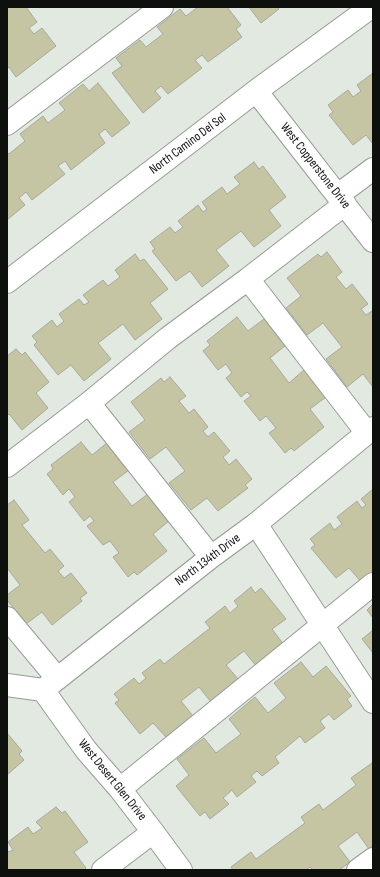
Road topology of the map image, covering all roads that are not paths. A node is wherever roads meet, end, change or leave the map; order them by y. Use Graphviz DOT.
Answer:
graph roads {
  1 [pos="162,7"];
  2 [pos="371,7"];
  3 [pos="256,91"];
  4 [pos="11,113"];
  5 [pos="373,169"];
  6 [pos="341,200"];
  7 [pos="373,241"];
  8 [pos="248,279"];
  9 [pos="7,282"];
  10 [pos="89,403"];
  11 [pos="370,431"];
  12 [pos="7,466"];
  13 [pos="256,524"];
  14 [pos="211,557"];
  15 [pos="373,584"];
  16 [pos="7,618"];
  17 [pos="323,625"];
  18 [pos="50,684"];
  19 [pos="7,685"];
  20 [pos="373,702"];
  21 [pos="120,789"];
  22 [pos="154,832"];
  23 [pos="373,859"];
  24 [pos="103,870"];
  25 [pos="181,870"];
  26 [pos="358,870"];
  1 -- 4 [label="street"];
  2 -- 3 [label="street, North Camino Del Sol"];
  3 -- 6 [label="street, West Copperstone Drive"];
  3 -- 9 [label="street, North Camino Del Sol"];
  5 -- 6 [label="street"];
  6 -- 7 [label="street, West Copperstone Drive"];
  6 -- 8 [label="street"];
  8 -- 10 [label="street"];
  8 -- 11 [label="street"];
  10 -- 12 [label="street"];
  10 -- 14 [label="street"];
  11 -- 13 [label="street, North 134th Drive"];
  13 -- 14 [label="street, North 134th Drive"];
  13 -- 17 [label="street"];
  14 -- 18 [label="street, North 134th Drive"];
  15 -- 17 [label="street"];
  16 -- 18 [label="street, West Desert Glen Drive"];
  17 -- 20 [label="street"];
  17 -- 21 [label="street"];
  18 -- 19 [label="street"];
  18 -- 21 [label="street, West Desert Glen Drive"];
  21 -- 22 [label="street, West Desert Glen Drive"];
  22 -- 24 [label="street"];
  22 -- 25 [label="street, West Desert Glen Drive"];
  23 -- 26 [label="street"];
}
